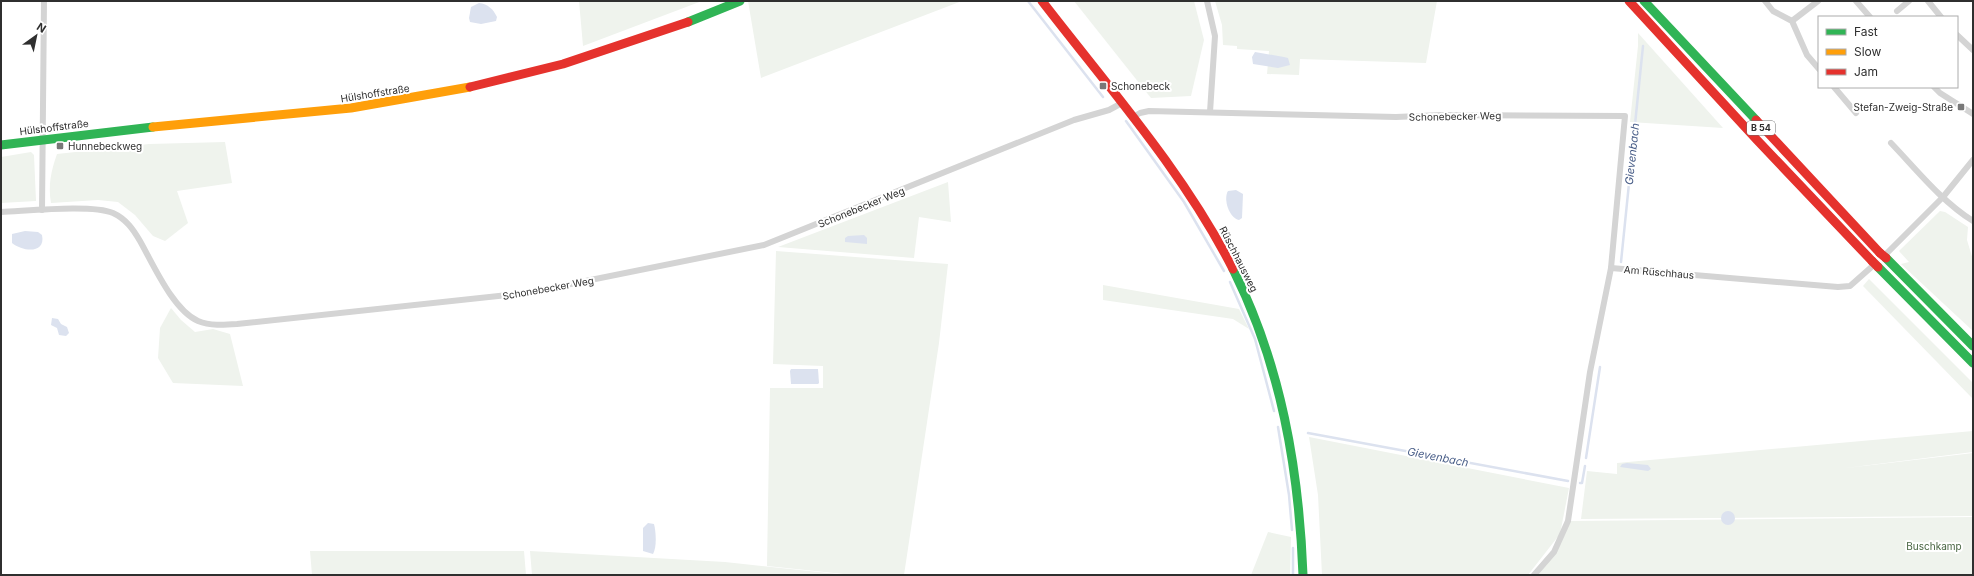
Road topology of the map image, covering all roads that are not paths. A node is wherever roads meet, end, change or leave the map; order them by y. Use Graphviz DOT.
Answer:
graph roads {
  1 [pos="44,1"];
  2 [pos="740,1"];
  3 [pos="1042,1"];
  4 [pos="1207,1"];
  5 [pos="1629,1"];
  6 [pos="1644,1"];
  7 [pos="1765,1"];
  8 [pos="1818,1"];
  9 [pos="1856,1"];
  10 [pos="1909,1"];
  11 [pos="1928,1"];
  12 [pos="1897,11"];
  13 [pos="1869,16"];
  14 [pos="1940,16"];
  15 [pos="1792,21"];
  16 [pos="1958,36"];
  17 [pos="1973,50"];
  18 [pos="1818,68"];
  19 [pos="1835,88"];
  20 [pos="1935,88"];
  21 [pos="1122,103"];
  22 [pos="1210,112"];
  23 [pos="1856,113"];
  24 [pos="1973,114"];
  25 [pos="1133,117"];
  26 [pos="43,140"];
  27 [pos="1891,143"];
  28 [pos="1,144"];
  29 [pos="1973,160"];
  30 [pos="1944,197"];
  31 [pos="42,210"];
  32 [pos="1,212"];
  33 [pos="1973,221"];
  34 [pos="1611,268"];
  35 [pos="1973,346"];
  36 [pos="1973,363"];
  37 [pos="1302,575"];
  38 [pos="1534,575"];
  1 -- 26 [label="street"];
  2 -- 26 [label="main road, Hülshoffstraße"];
  3 -- 21 [label="main road, Rüschhausweg"];
  4 -- 22 [label="street"];
  5 -- 36 [label="main road, B 54"];
  6 -- 35 [label="main road, B 54"];
  7 -- 15 [label="street"];
  8 -- 15 [label="street"];
  9 -- 13 [label="street"];
  10 -- 12 [label="street"];
  11 -- 14 [label="street"];
  15 -- 18 [label="street"];
  16 -- 17 [label="street"];
  19 -- 23 [label="street"];
  20 -- 24 [label="street"];
  21 -- 25 [label="main road, Rüschhausweg"];
  21 -- 31 [label="street, Schonebecker Weg"];
  22 -- 25 [label="street, Schonebecker Weg"];
  22 -- 34 [label="street, Schonebecker Weg"];
  25 -- 37 [label="main road, Rüschhausweg"];
  26 -- 28 [label="main road, Hülshoffstraße"];
  26 -- 31 [label="street"];
  27 -- 30 [label="street"];
  29 -- 30 [label="street, Am Rüschhaus"];
  30 -- 33 [label="street"];
  30 -- 34 [label="street, Am Rüschhaus"];
  31 -- 32 [label="street, Schonebecker Weg"];
  34 -- 38 [label="street, Am Rüschhaus"];
}
